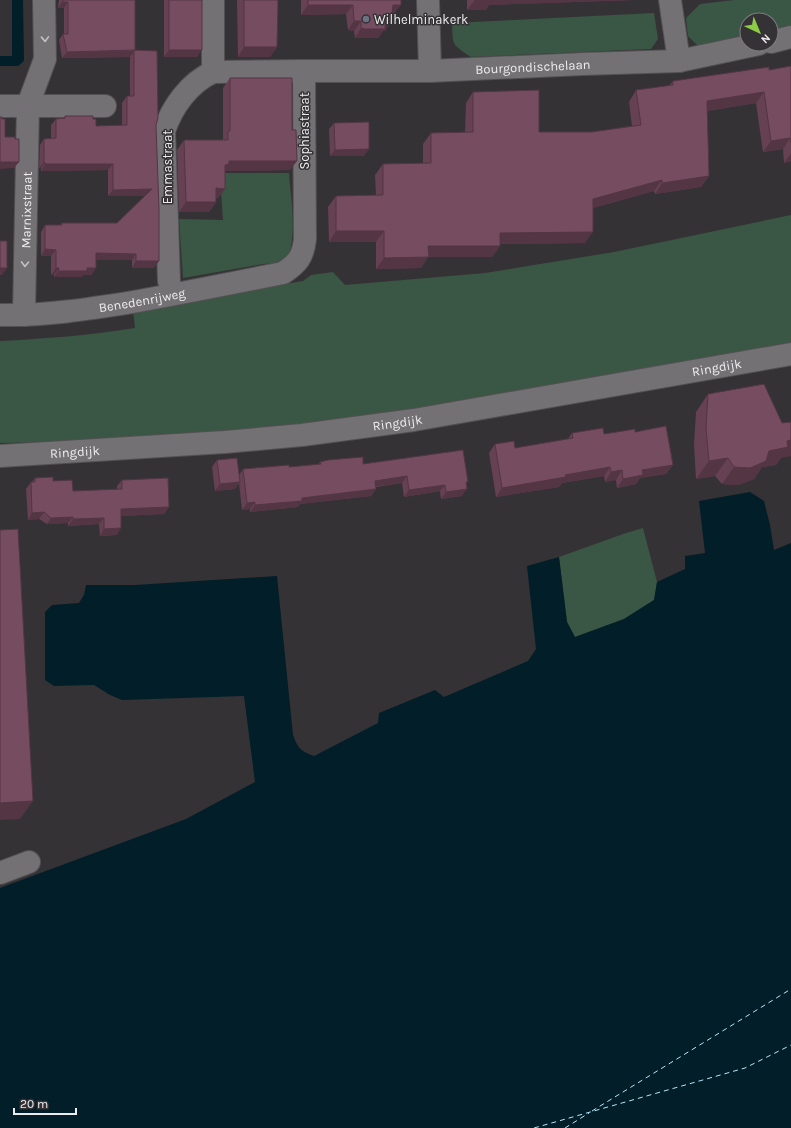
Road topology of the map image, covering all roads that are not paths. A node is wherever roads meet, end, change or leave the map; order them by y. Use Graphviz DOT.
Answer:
graph roads {
  1 [pos="44,0"];
  2 [pos="214,0"];
  3 [pos="428,0"];
  4 [pos="670,0"];
  5 [pos="791,37"];
  6 [pos="779,40"];
  7 [pos="739,48"];
  8 [pos="679,61"];
  9 [pos="304,71"];
  10 [pos="430,71"];
  11 [pos="213,72"];
  12 [pos="28,105"];
  13 [pos="0,106"];
  14 [pos="105,106"];
  15 [pos="283,273"];
  16 [pos="169,281"];
  17 [pos="0,315"];
  18 [pos="24,315"];
  19 [pos="791,354"];
  20 [pos="0,456"];
  21 [pos="29,862"];
  22 [pos="0,873"];
  1 -- 12 [label="street, Marnixstraat, one-way"];
  2 -- 11 [label="street"];
  3 -- 10 [label="street"];
  4 -- 8 [label="street"];
  5 -- 6 [label="street"];
  7 -- 8 [label="street, Bourgondischelaan"];
  8 -- 10 [label="street, Bourgondischelaan"];
  9 -- 10 [label="street, Bourgondischelaan"];
  9 -- 11 [label="street"];
  9 -- 15 [label="street, Sophiastraat"];
  11 -- 16 [label="street, Emmastraat"];
  12 -- 13 [label="street"];
  12 -- 14 [label="street"];
  12 -- 18 [label="street, Marnixstraat, one-way"];
  15 -- 18 [label="street, Benedenrijweg"];
  17 -- 18 [label="street, Benedenrijweg"];
  19 -- 20 [label="street, Ringdijk"];
  21 -- 22 [label="street"];
}
